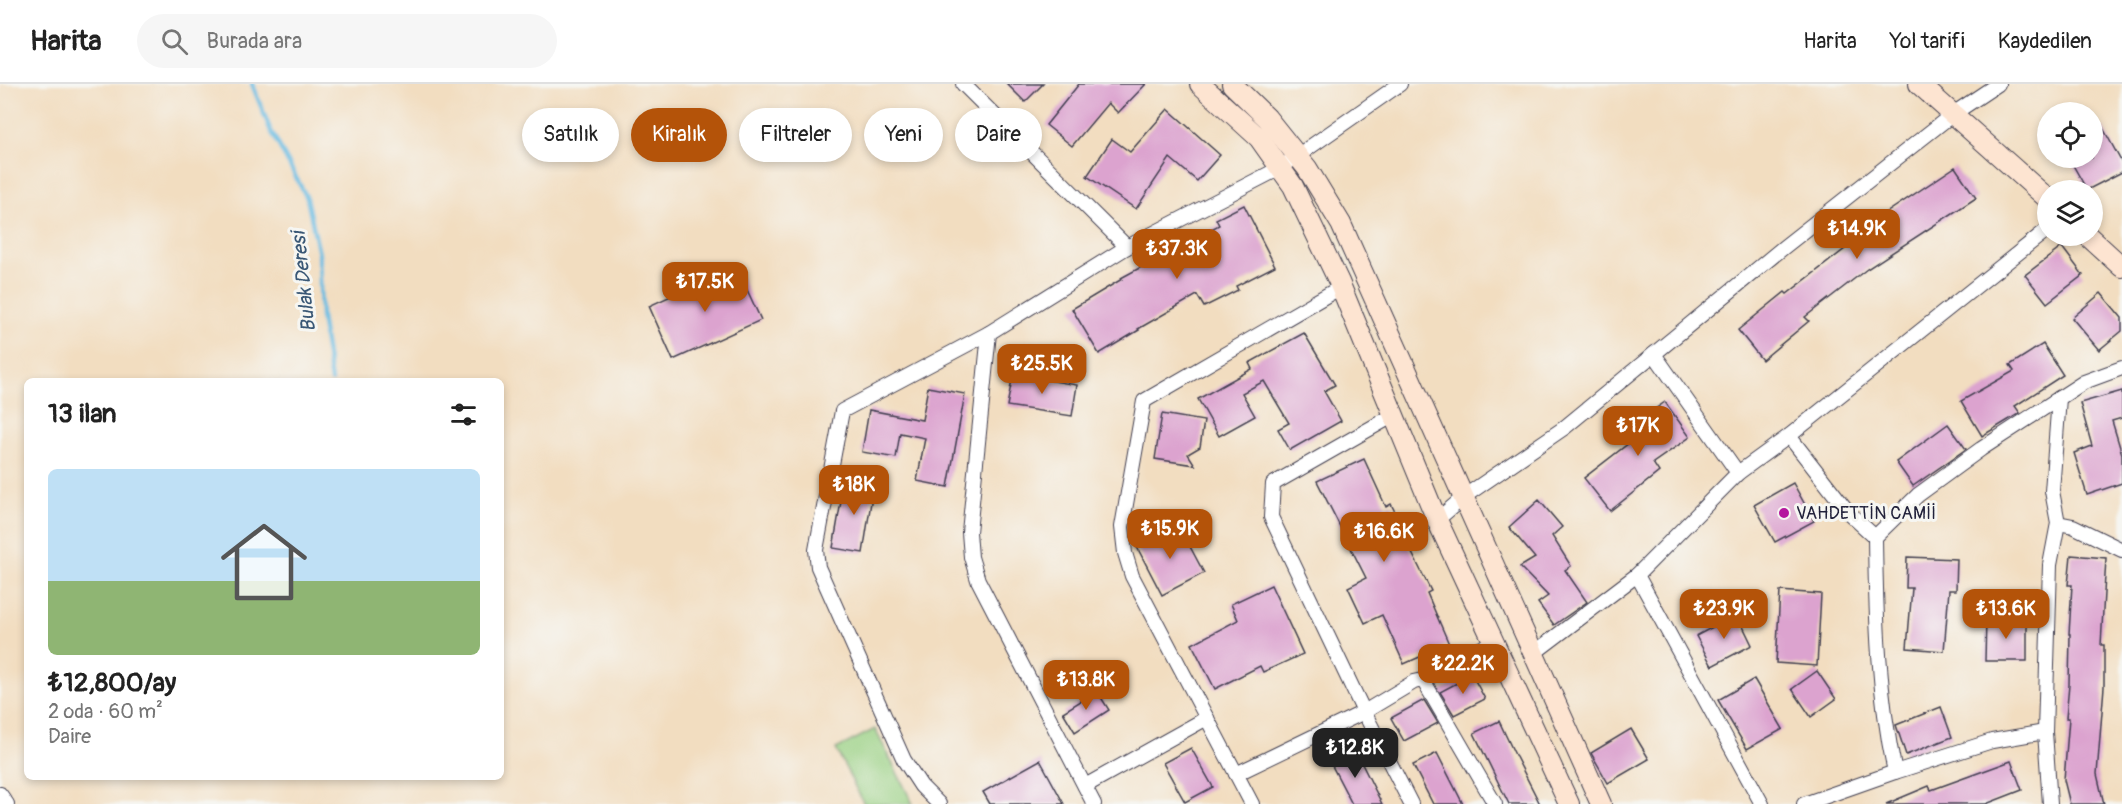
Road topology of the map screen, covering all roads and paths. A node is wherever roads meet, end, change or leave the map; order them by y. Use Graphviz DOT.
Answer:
graph roads {
  1 [pos="963,84"];
  2 [pos="1200,84"];
  3 [pos="1232,84"];
  4 [pos="1400,84"];
  5 [pos="1919,84"];
  6 [pos="1998,84"];
  7 [pos="1953,114"];
  8 [pos="1298,156"];
  9 [pos="1280,168"];
  10 [pos="2037,188"];
  11 [pos="2037,238"];
  12 [pos="2099,246"];
  13 [pos="1127,247"];
  14 [pos="2122,267"];
  15 [pos="1341,287"];
  16 [pos="989,333"];
  17 [pos="1654,354"];
  18 [pos="2122,368"];
  19 [pos="2059,398"];
  20 [pos="1394,415"];
  21 [pos="1789,436"];
  22 [pos="1738,473"];
  23 [pos="1465,496"];
  24 [pos="1437,520"];
  25 [pos="2058,523"];
  26 [pos="1875,537"];
  27 [pos="2122,550"];
  28 [pos="1637,575"];
  29 [pos="1493,642"];
  30 [pos="1534,653"];
  31 [pos="1423,680"];
  32 [pos="1364,712"];
  33 [pos="1207,718"];
  34 [pos="2045,732"];
  35 [pos="1895,772"];
  36 [pos="1236,774"];
  37 [pos="1085,786"];
  38 [pos="0,794"];
  39 [pos="7,804"];
  40 [pos="939,804"];
  41 [pos="1094,804"];
  42 [pos="1252,804"];
  43 [pos="1411,804"];
  44 [pos="1495,804"];
  45 [pos="1569,804"];
  46 [pos="1601,804"];
  47 [pos="1762,804"];
  48 [pos="1804,804"];
  49 [pos="2050,804"];
  1 -- 13 [label="street"];
  2 -- 9 [label="street"];
  3 -- 8 [label="street"];
  4 -- 8 [label="street"];
  5 -- 7 [label="street"];
  6 -- 7 [label="street"];
  7 -- 10 [label="street"];
  7 -- 17 [label="street"];
  8 -- 9 [label="street"];
  8 -- 23 [label="street"];
  9 -- 13 [label="street"];
  9 -- 15 [label="street"];
  11 -- 21 [label="street"];
  12 -- 14 [label="street"];
  13 -- 16 [label="street"];
  15 -- 20 [label="street"];
  15 -- 33 [label="street"];
  16 -- 37 [label="street"];
  16 -- 40 [label="street"];
  17 -- 22 [label="street"];
  17 -- 23 [label="street"];
  18 -- 19 [label="street"];
  19 -- 25 [label="street"];
  19 -- 26 [label="street"];
  20 -- 24 [label="street"];
  20 -- 32 [label="street"];
  21 -- 22 [label="street"];
  21 -- 26 [label="street"];
  22 -- 28 [label="street"];
  23 -- 24 [label="street"];
  23 -- 30 [label="street"];
  24 -- 29 [label="street"];
  25 -- 27 [label="street"];
  25 -- 34 [label="street"];
  26 -- 35 [label="street"];
  28 -- 30 [label="street"];
  28 -- 47 [label="street"];
  29 -- 31 [label="street"];
  29 -- 45 [label="street"];
  30 -- 46 [label="street"];
  31 -- 32 [label="street"];
  31 -- 44 [label="street"];
  32 -- 36 [label="street"];
  32 -- 43 [label="street"];
  33 -- 36 [label="street"];
  33 -- 37 [label="street"];
  34 -- 35 [label="street"];
  34 -- 49 [label="street"];
  35 -- 48 [label="street"];
  36 -- 42 [label="street"];
  37 -- 41 [label="street"];
  38 -- 39 [label="street"];
}
